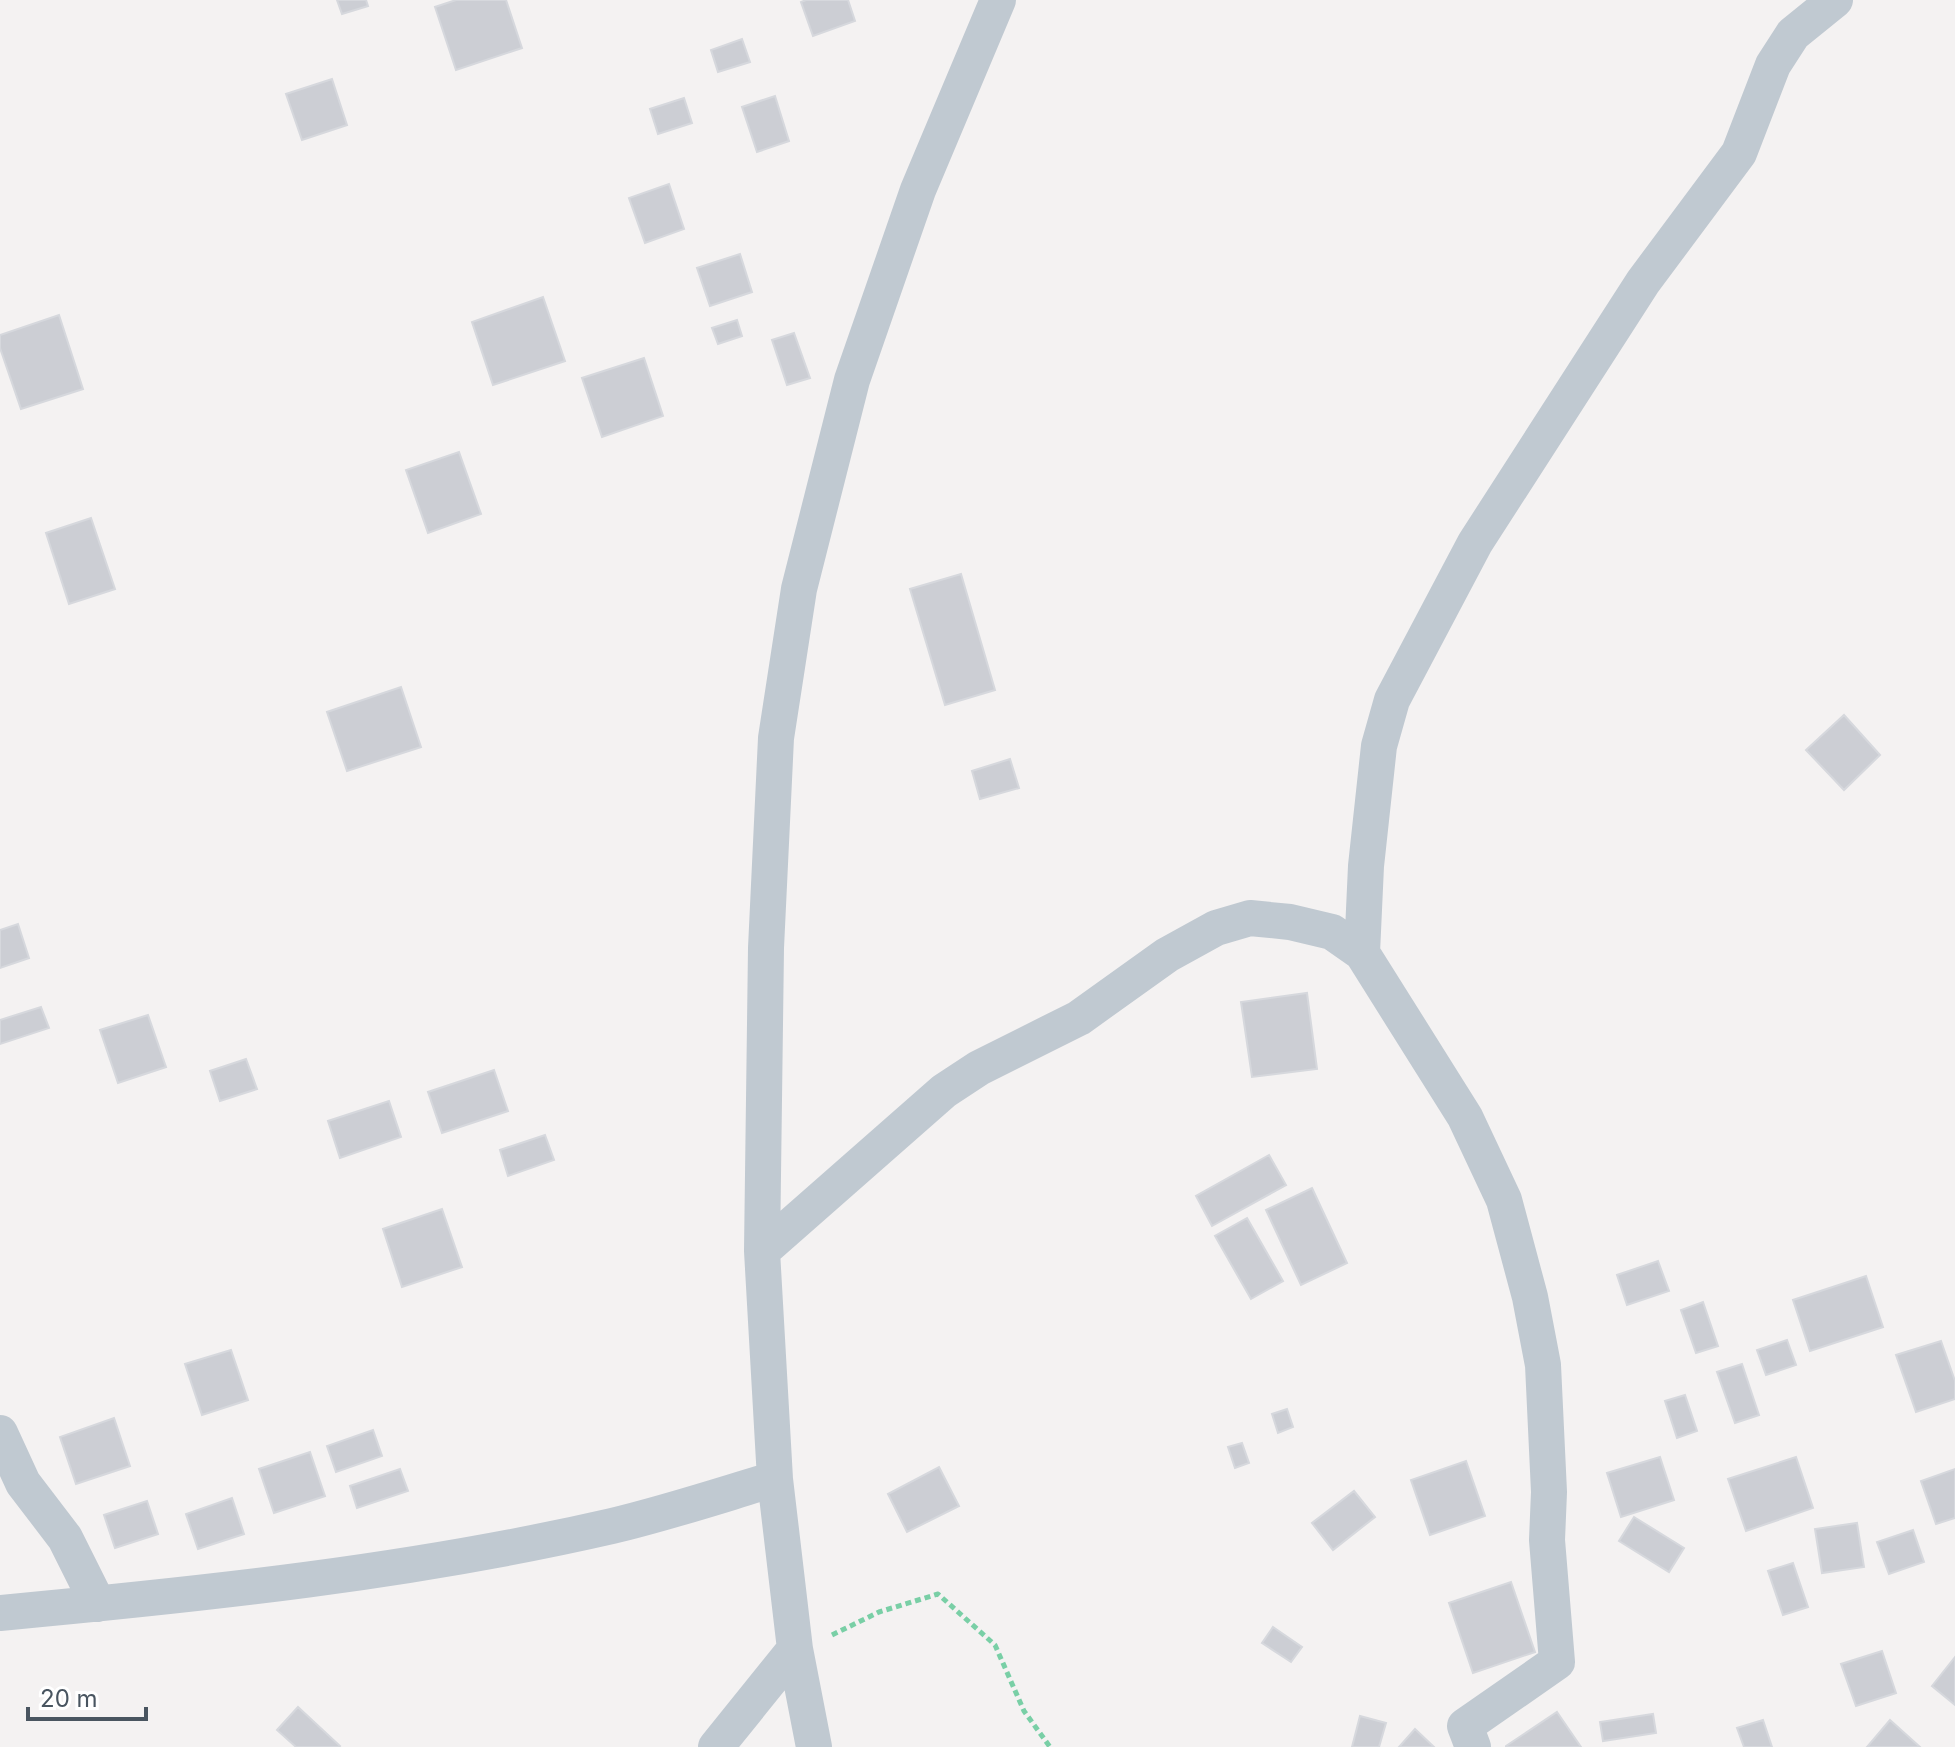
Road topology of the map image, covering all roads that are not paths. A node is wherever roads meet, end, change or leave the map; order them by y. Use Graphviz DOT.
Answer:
graph roads {
  1 [pos="998,0"];
  2 [pos="1835,0"];
  3 [pos="1362,953"];
  4 [pos="762,1251"];
  5 [pos="0,1433"];
  6 [pos="775,1479"];
  7 [pos="98,1604"];
  8 [pos="0,1613"];
  9 [pos="795,1649"];
  10 [pos="716,1747"];
  11 [pos="814,1747"];
  12 [pos="1473,1747"];
  1 -- 4 [label="street"];
  2 -- 3 [label="street"];
  3 -- 4 [label="street"];
  3 -- 12 [label="street"];
  4 -- 6 [label="street"];
  5 -- 7 [label="street"];
  6 -- 7 [label="street"];
  6 -- 9 [label="street"];
  7 -- 8 [label="street"];
  9 -- 10 [label="street"];
  9 -- 11 [label="street"];
}
